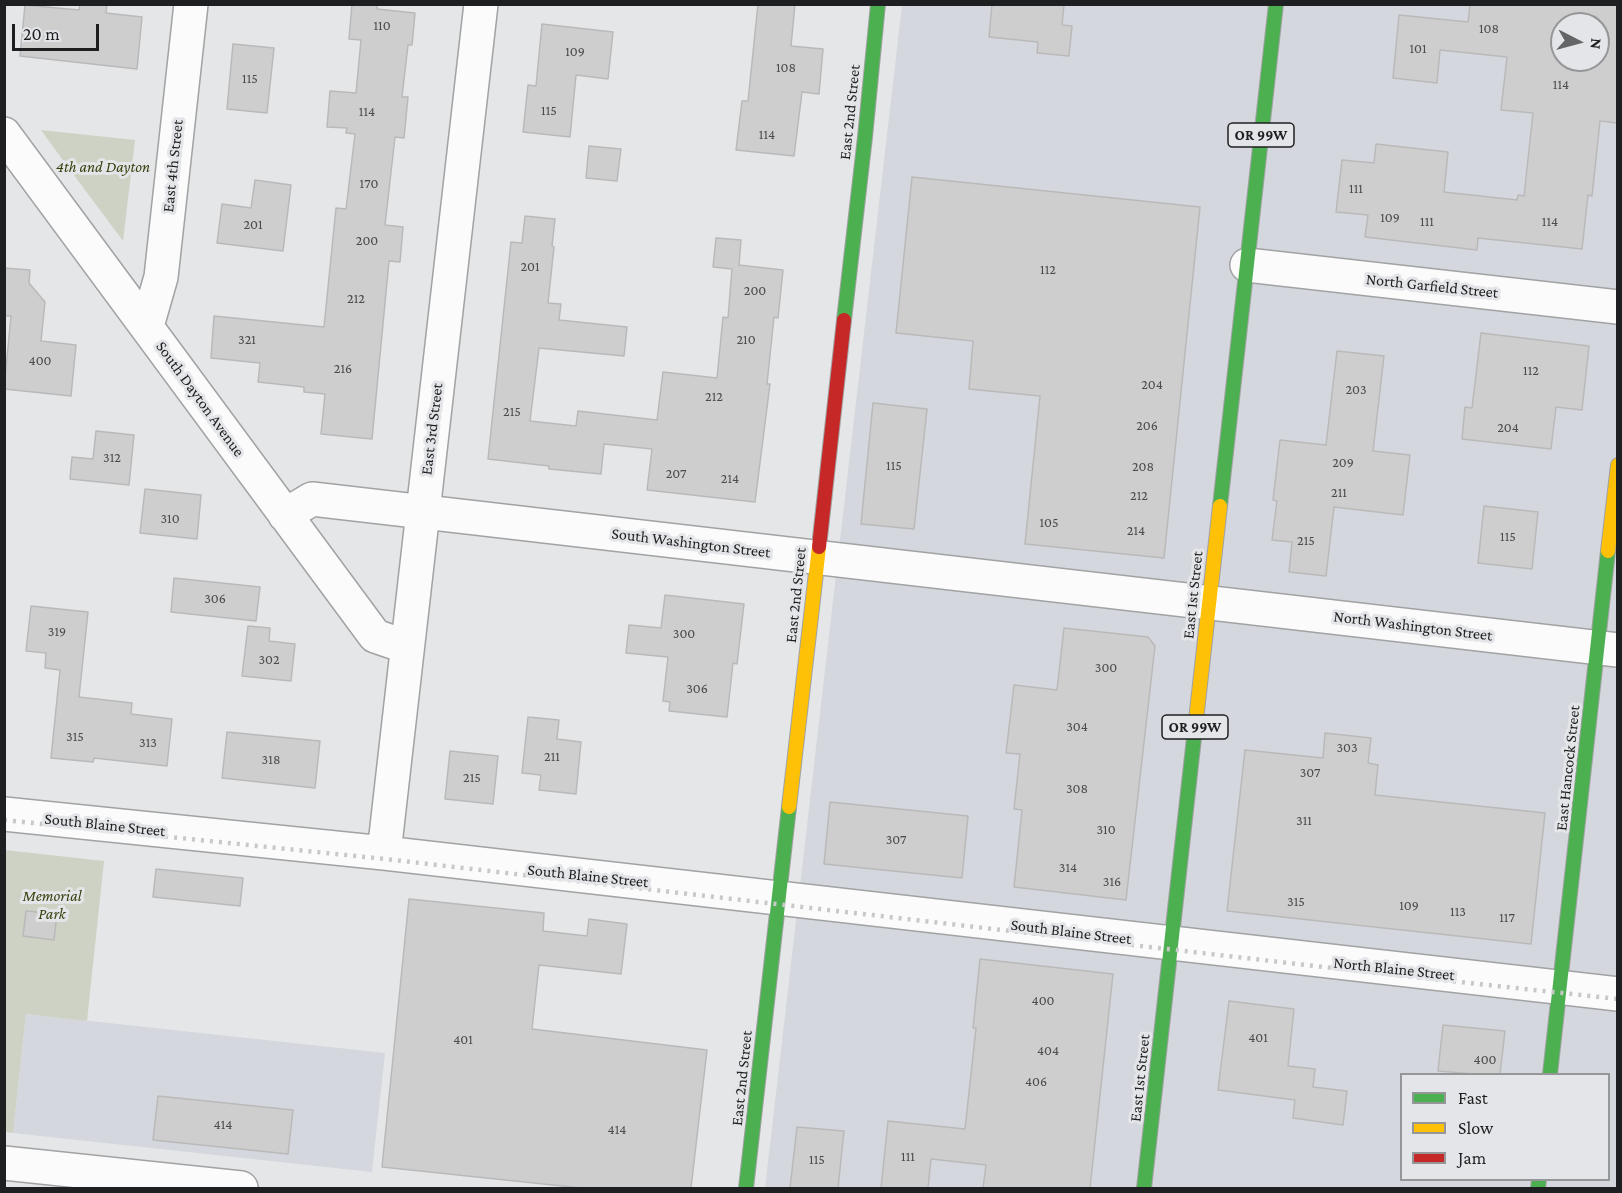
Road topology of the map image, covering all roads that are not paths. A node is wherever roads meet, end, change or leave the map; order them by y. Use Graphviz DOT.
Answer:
graph roads {
  1 [pos="191,4"];
  2 [pos="481,4"];
  3 [pos="878,4"];
  4 [pos="1276,4"];
  5 [pos="4,134"];
  6 [pos="1247,265"];
  7 [pos="1617,307"];
  8 [pos="147,326"];
  9 [pos="1617,465"];
  10 [pos="423,512"];
  11 [pos="285,515"];
  12 [pos="817,557"];
  13 [pos="1209,602"];
  14 [pos="407,647"];
  15 [pos="1607,648"];
  16 [pos="4,814"];
  17 [pos="384,853"];
  18 [pos="778,897"];
  19 [pos="1171,944"];
  20 [pos="1560,987"];
  21 [pos="1617,994"];
  22 [pos="1550,1073"];
  23 [pos="4,1163"];
  24 [pos="241,1188"];
  25 [pos="746,1188"];
  26 [pos="1144,1188"];
  1 -- 8 [label="street, East 4th Street"];
  2 -- 10 [label="street, East 3rd Street"];
  3 -- 12 [label="main road, East 2nd Street"];
  4 -- 6 [label="main road, East 1st Street / OR 99W"];
  5 -- 8 [label="street, South Dayton Avenue"];
  6 -- 7 [label="street, North Garfield Street"];
  6 -- 13 [label="main road, East 1st Street / OR 99W"];
  8 -- 11 [label="street, South Dayton Avenue"];
  9 -- 15 [label="main road, East Hancock Street"];
  10 -- 11 [label="street, South Washington Street"];
  10 -- 12 [label="street, South Washington Street"];
  10 -- 14 [label="street, East 3rd Street"];
  11 -- 14 [label="street, South Dayton Avenue"];
  12 -- 13 [label="street, South Washington Street"];
  12 -- 18 [label="main road, East 2nd Street"];
  13 -- 15 [label="street, North Washington Street"];
  13 -- 19 [label="main road, East 1st Street / OR 99W"];
  14 -- 17 [label="street, East 3rd Street"];
  15 -- 20 [label="main road, East Hancock Street"];
  16 -- 17 [label="street, South Blaine Street"];
  17 -- 18 [label="street, South Blaine Street"];
  18 -- 19 [label="street, South Blaine Street"];
  18 -- 25 [label="main road, East 2nd Street"];
  19 -- 20 [label="street, North Blaine Street"];
  19 -- 26 [label="main road, East 1st Street / OR 99W"];
  20 -- 21 [label="street, North Blaine Street"];
  20 -- 22 [label="main road, East Hancock Street"];
  23 -- 24 [label="street"];
}
